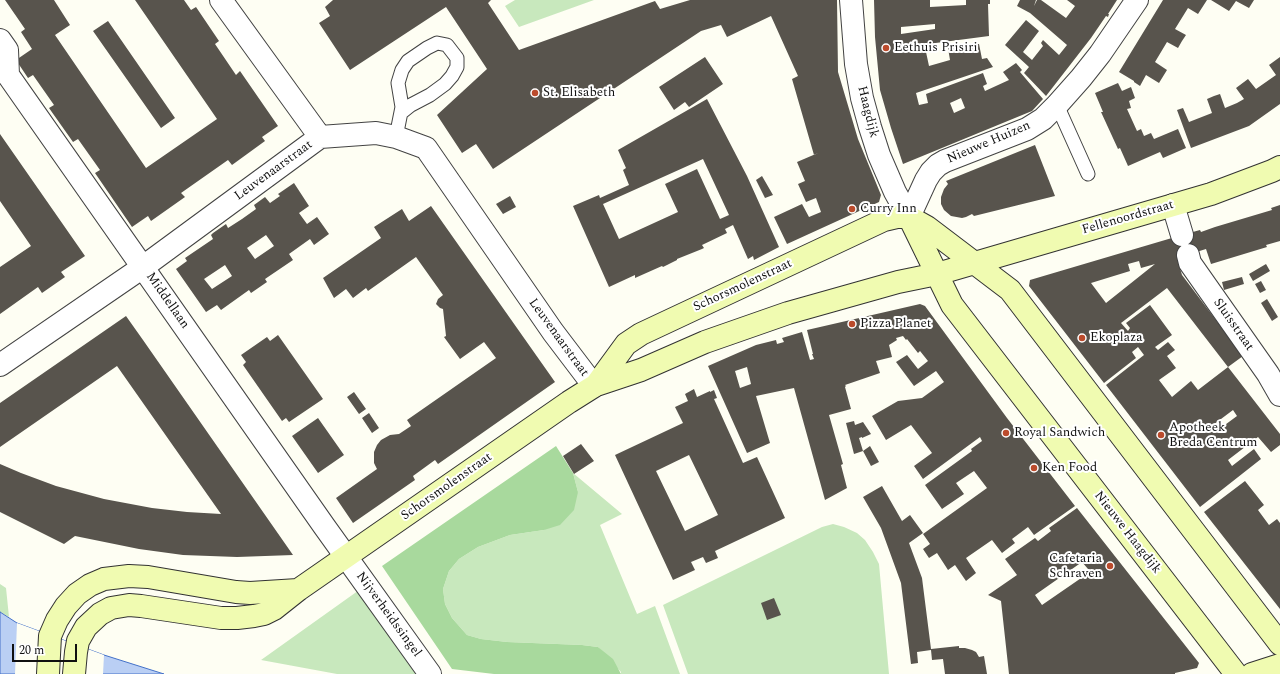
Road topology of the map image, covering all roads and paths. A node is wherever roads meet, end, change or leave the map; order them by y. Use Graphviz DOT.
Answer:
graph roads {
  1 [pos="221,0"];
  2 [pos="851,0"];
  3 [pos="1137,0"];
  4 [pos="0,40"];
  5 [pos="1057,105"];
  6 [pos="401,113"];
  7 [pos="320,137"];
  8 [pos="396,137"];
  9 [pos="1280,167"];
  10 [pos="1088,174"];
  11 [pos="1173,205"];
  12 [pos="909,217"];
  13 [pos="974,263"];
  14 [pos="143,267"];
  15 [pos="937,274"];
  16 [pos="0,365"];
  17 [pos="595,386"];
  18 [pos="1280,394"];
  19 [pos="346,557"];
  20 [pos="298,590"];
  21 [pos="1280,644"];
  22 [pos="1280,665"];
  23 [pos="48,674"];
  24 [pos="74,674"];
  25 [pos="430,674"];
  26 [pos="1236,674"];
  27 [pos="1252,674"];
  1 -- 7 [label="street"];
  2 -- 12 [label="street, Haagdijk"];
  3 -- 5 [label="street, Nieuwe Huizen"];
  4 -- 14 [label="street, Middellaan"];
  5 -- 10 [label="lane"];
  5 -- 12 [label="street, Nieuwe Huizen"];
  6 -- 6 [label="lane"];
  6 -- 8 [label="lane"];
  7 -- 8 [label="street, Leuvenaarstraat"];
  7 -- 14 [label="street, Leuvenaarstraat"];
  8 -- 17 [label="street, Leuvenaarstraat"];
  9 -- 11 [label="street, Fellenoordstraat"];
  11 -- 13 [label="street, Fellenoordstraat"];
  11 -- 18 [label="street, Sluisstraat"];
  12 -- 13 [label="street"];
  12 -- 15 [label="street, Nieuwe Haagdijk"];
  12 -- 17 [label="street, Schorsmolenstraat"];
  13 -- 15 [label="street"];
  13 -- 21 [label="street"];
  14 -- 16 [label="street, Leuvenaarstraat"];
  14 -- 19 [label="street, Middellaan"];
  15 -- 17 [label="street, Schorsmolenstraat"];
  15 -- 26 [label="street, Nieuwe Haagdijk"];
  17 -- 19 [label="street, Schorsmolenstraat"];
  19 -- 20 [label="street, Schorsmolenstraat"];
  19 -- 25 [label="street, Nijverheidssingel"];
  20 -- 23 [label="street"];
  20 -- 24 [label="street, Schorsmolenstraat"];
  22 -- 27 [label="street"];
}
